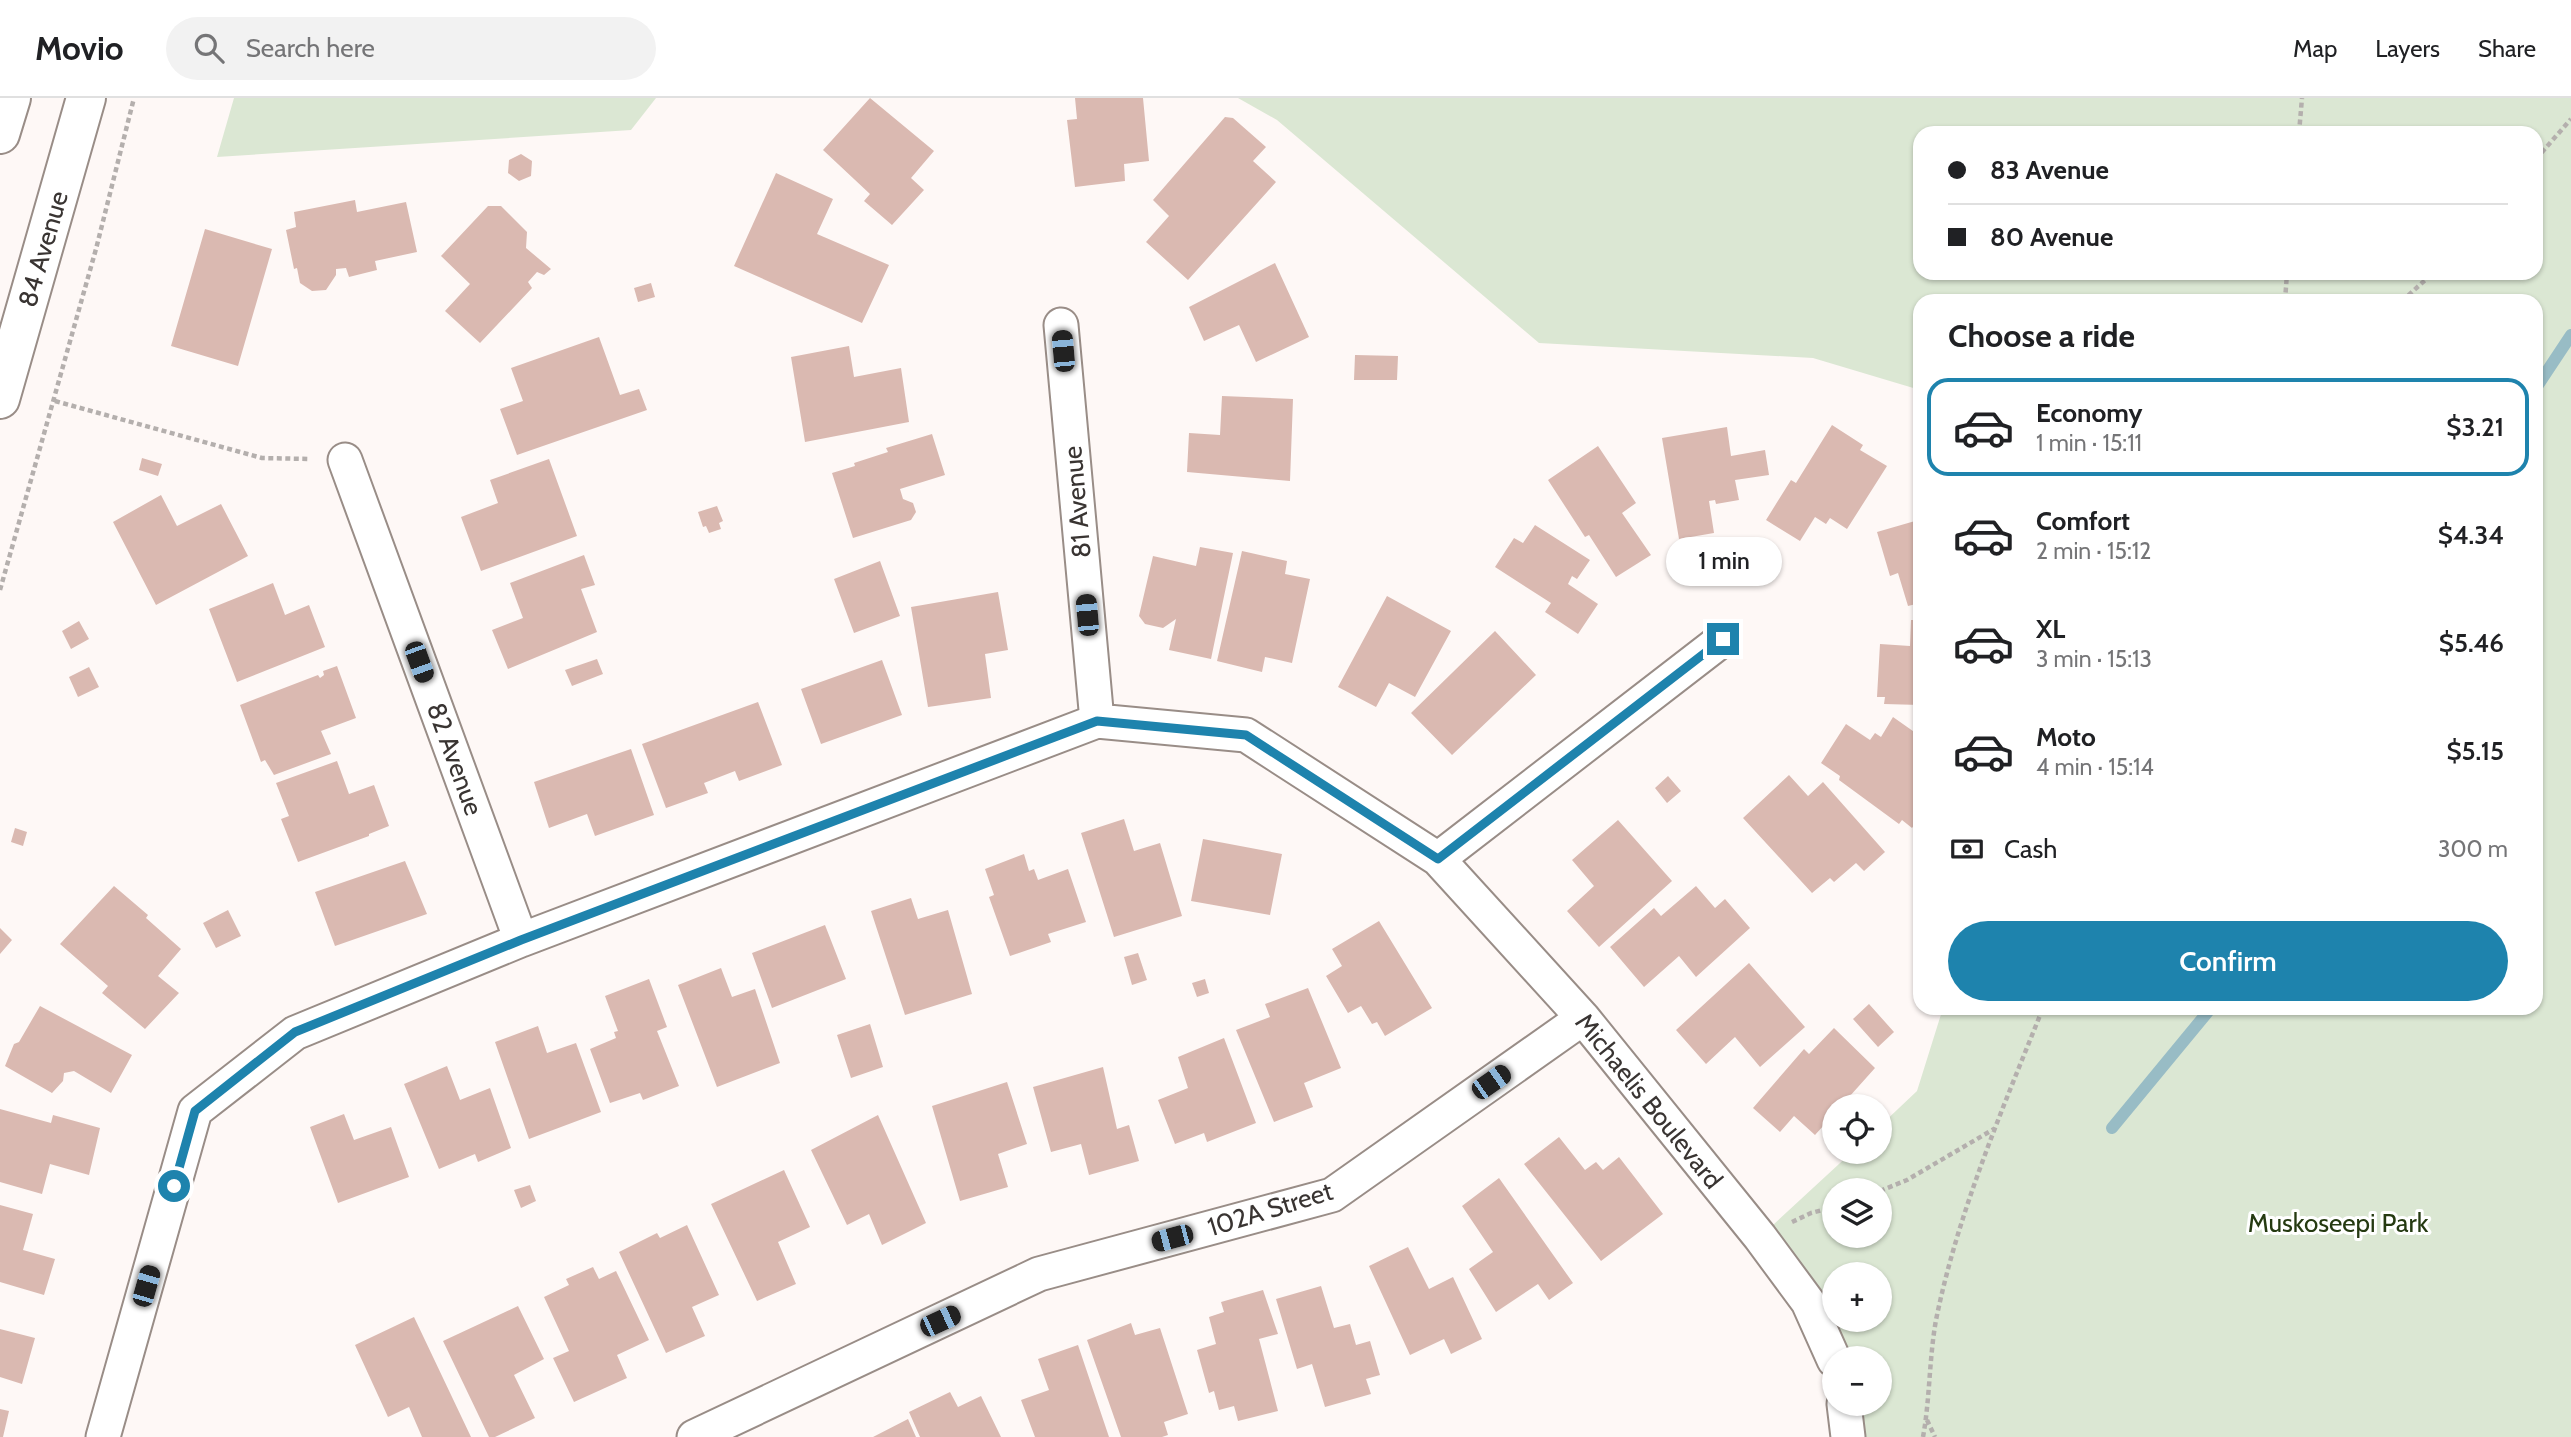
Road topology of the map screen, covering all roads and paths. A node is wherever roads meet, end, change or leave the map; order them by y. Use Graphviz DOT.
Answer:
graph roads {
  1 [pos="10,98"];
  2 [pos="86,98"];
  3 [pos="134,98"];
  4 [pos="2302,98"];
  5 [pos="2571,119"];
  6 [pos="2300,126"];
  7 [pos="0,134"];
  8 [pos="2543,151"];
  9 [pos="2425,280"];
  10 [pos="2410,294"];
  11 [pos="1061,325"];
  12 [pos="0,399"];
  13 [pos="55,401"];
  14 [pos="345,460"];
  15 [pos="0,590"];
  16 [pos="1723,639"];
  17 [pos="1097,721"];
  18 [pos="1438,859"];
  19 [pos="521,940"];
  20 [pos="2040,1015"];
  21 [pos="1583,1018"];
  22 [pos="1995,1128"];
  23 [pos="1892,1186"];
  24 [pos="1828,1346"];
  25 [pos="1845,1416"];
  26 [pos="1926,1420"];
  27 [pos="103,1437"];
  28 [pos="694,1437"];
  29 [pos="1848,1437"];
  30 [pos="1923,1437"];
  31 [pos="1935,1437"];
  1 -- 7 [label="main road"];
  2 -- 12 [label="main road, 84 Avenue"];
  3 -- 13 [label="path"];
  4 -- 6 [label="path"];
  5 -- 8 [label="path"];
  9 -- 10 [label="path"];
  11 -- 17 [label="street, 81 Avenue"];
  13 -- 14 [label="path"];
  13 -- 15 [label="path"];
  14 -- 19 [label="street, 82 Avenue"];
  16 -- 18 [label="street"];
  17 -- 18 [label="street, Michaelis Boulevard"];
  17 -- 19 [label="street"];
  18 -- 21 [label="street, Michaelis Boulevard"];
  19 -- 27 [label="street"];
  20 -- 22 [label="path"];
  21 -- 24 [label="street, Michaelis Boulevard"];
  21 -- 28 [label="street, 102A Street"];
  22 -- 23 [label="path"];
  22 -- 26 [label="path"];
  25 -- 29 [label="street"];
  26 -- 30 [label="path"];
  26 -- 31 [label="path"];
}
